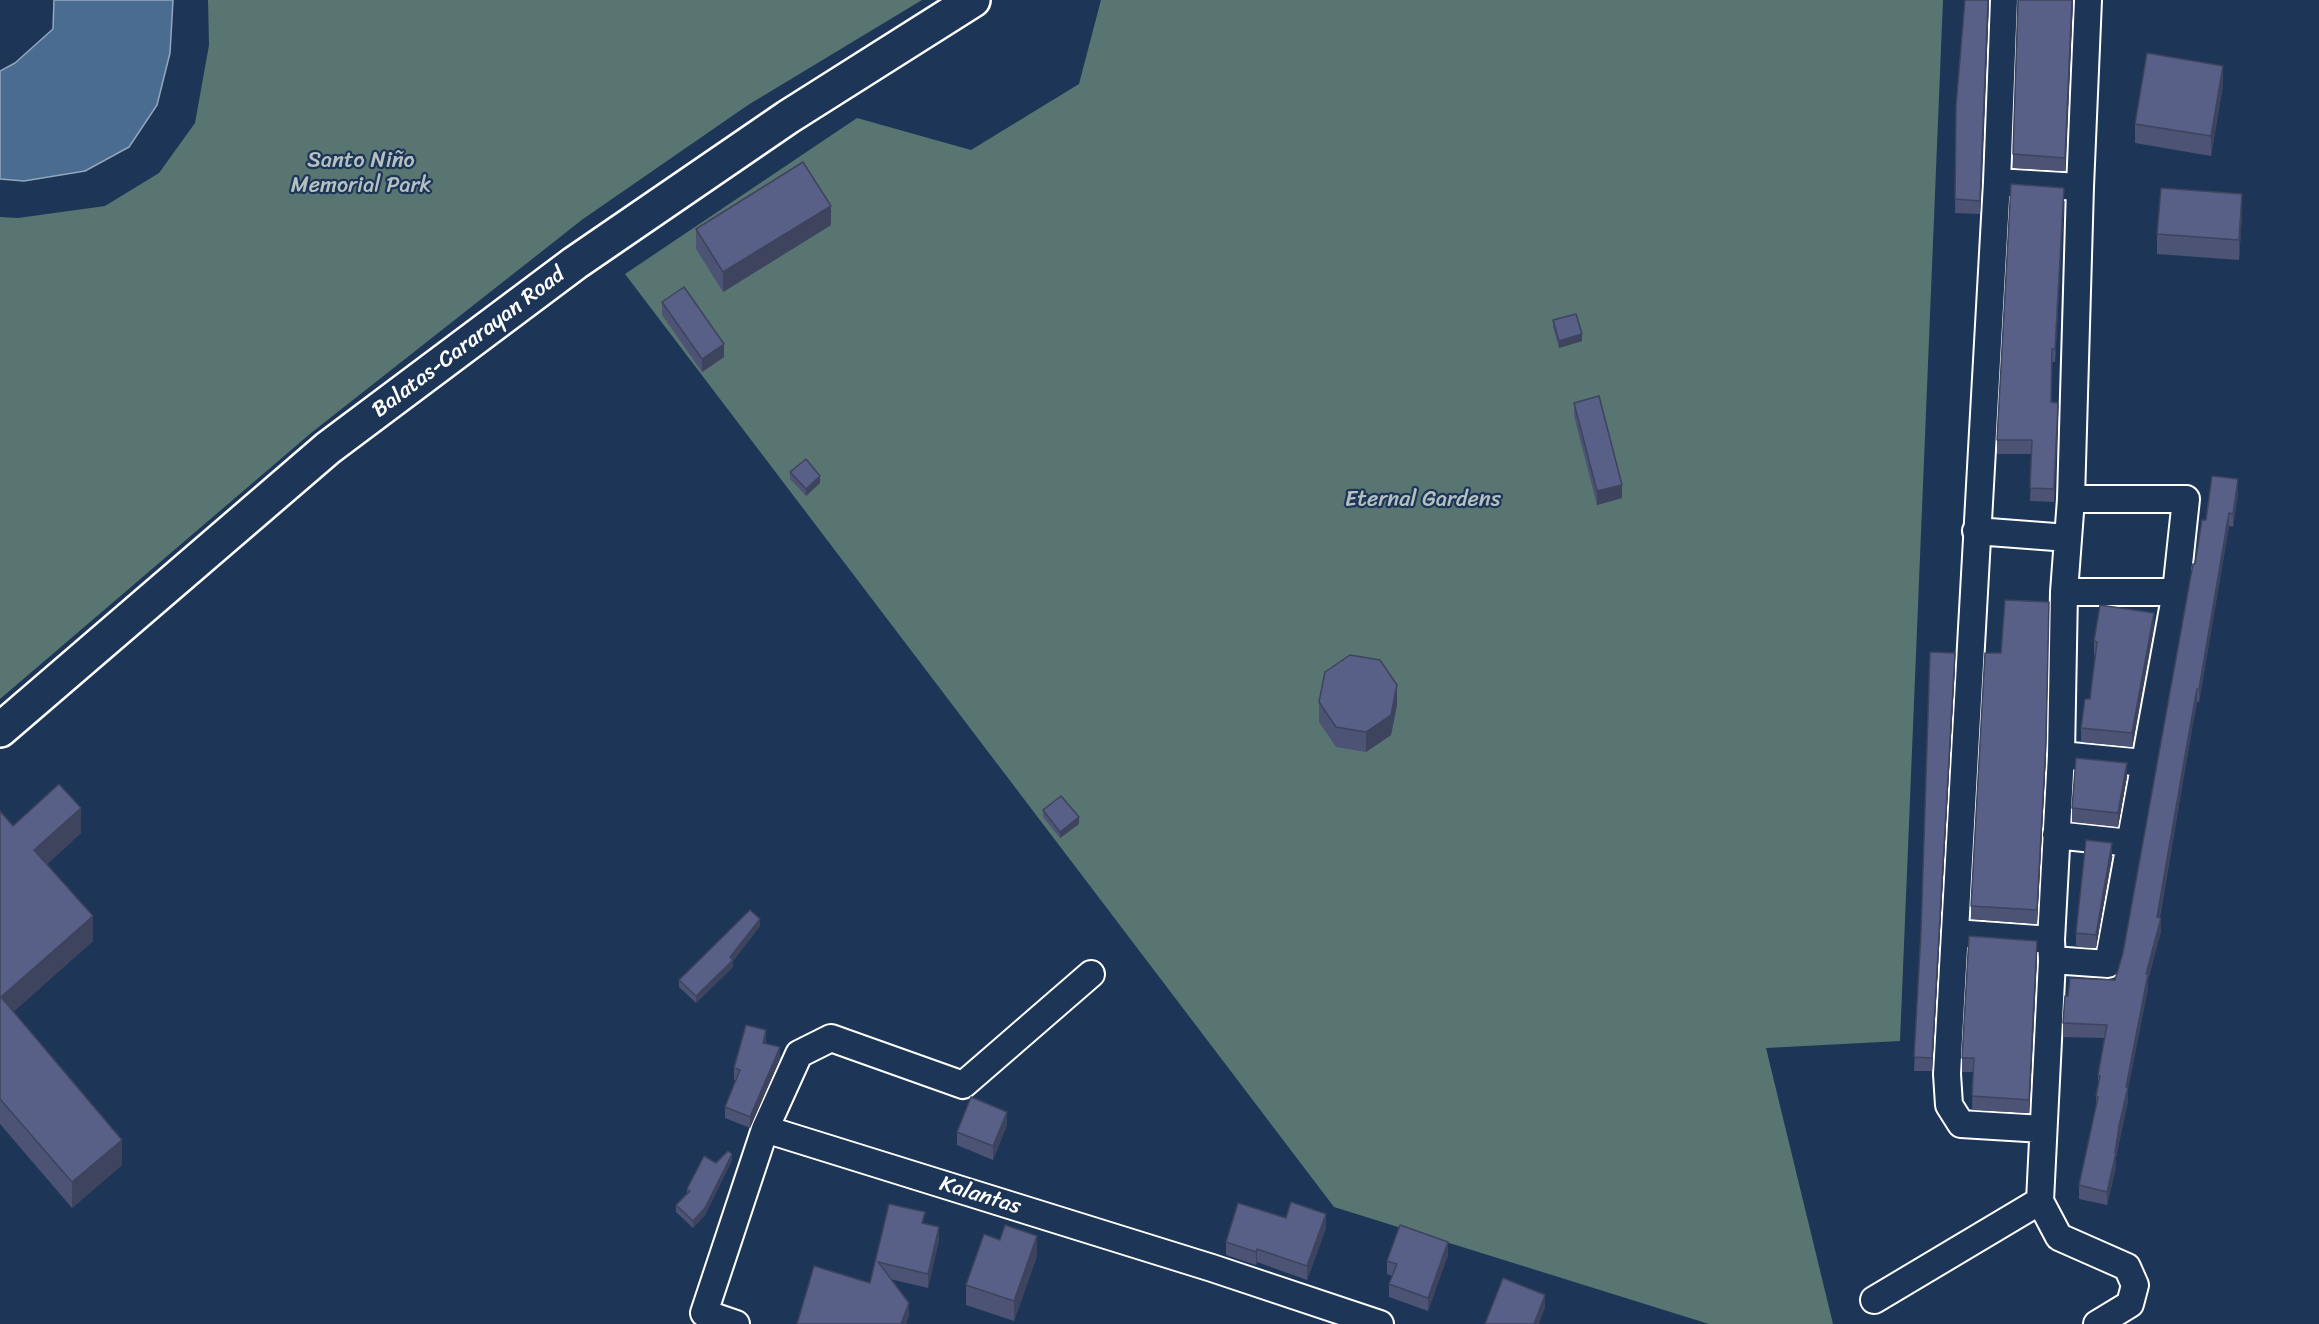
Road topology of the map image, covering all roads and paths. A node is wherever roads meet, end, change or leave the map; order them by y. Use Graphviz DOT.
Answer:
graph roads {
  1 [pos="973,0"];
  2 [pos="2004,0"];
  3 [pos="2088,0"];
  4 [pos="1997,182"];
  5 [pos="2079,187"];
  6 [pos="2071,499"];
  7 [pos="1976,531"];
  8 [pos="2068,538"];
  9 [pos="2064,592"];
  10 [pos="2176,592"];
  11 [pos="0,730"];
  12 [pos="2061,755"];
  13 [pos="2144,763"];
  14 [pos="2056,835"];
  15 [pos="2130,843"];
  16 [pos="1954,933"];
  17 [pos="2051,950"];
  18 [pos="1091,974"];
  19 [pos="765,1129"];
  20 [pos="2043,1129"];
  21 [pos="2040,1201"];
  22 [pos="1874,1300"];
  23 [pos="736,1324"];
  24 [pos="1380,1324"];
  25 [pos="2097,1324"];
  1 -- 11 [label="main road, Balatas-Cararayan Road"];
  2 -- 4 [label="street"];
  3 -- 5 [label="street"];
  4 -- 5 [label="street"];
  4 -- 7 [label="street"];
  5 -- 6 [label="street"];
  6 -- 8 [label="street"];
  6 -- 10 [label="street"];
  7 -- 8 [label="street"];
  7 -- 16 [label="street"];
  8 -- 9 [label="street"];
  9 -- 10 [label="street"];
  9 -- 12 [label="street"];
  10 -- 13 [label="street"];
  12 -- 13 [label="street"];
  12 -- 14 [label="street"];
  13 -- 15 [label="street"];
  14 -- 15 [label="street"];
  14 -- 17 [label="street"];
  15 -- 17 [label="street"];
  16 -- 17 [label="street"];
  16 -- 20 [label="street"];
  17 -- 20 [label="street"];
  18 -- 19 [label="street"];
  19 -- 23 [label="street"];
  19 -- 24 [label="street, Kalantas"];
  20 -- 21 [label="street"];
  21 -- 22 [label="street"];
  21 -- 25 [label="street"];
}
